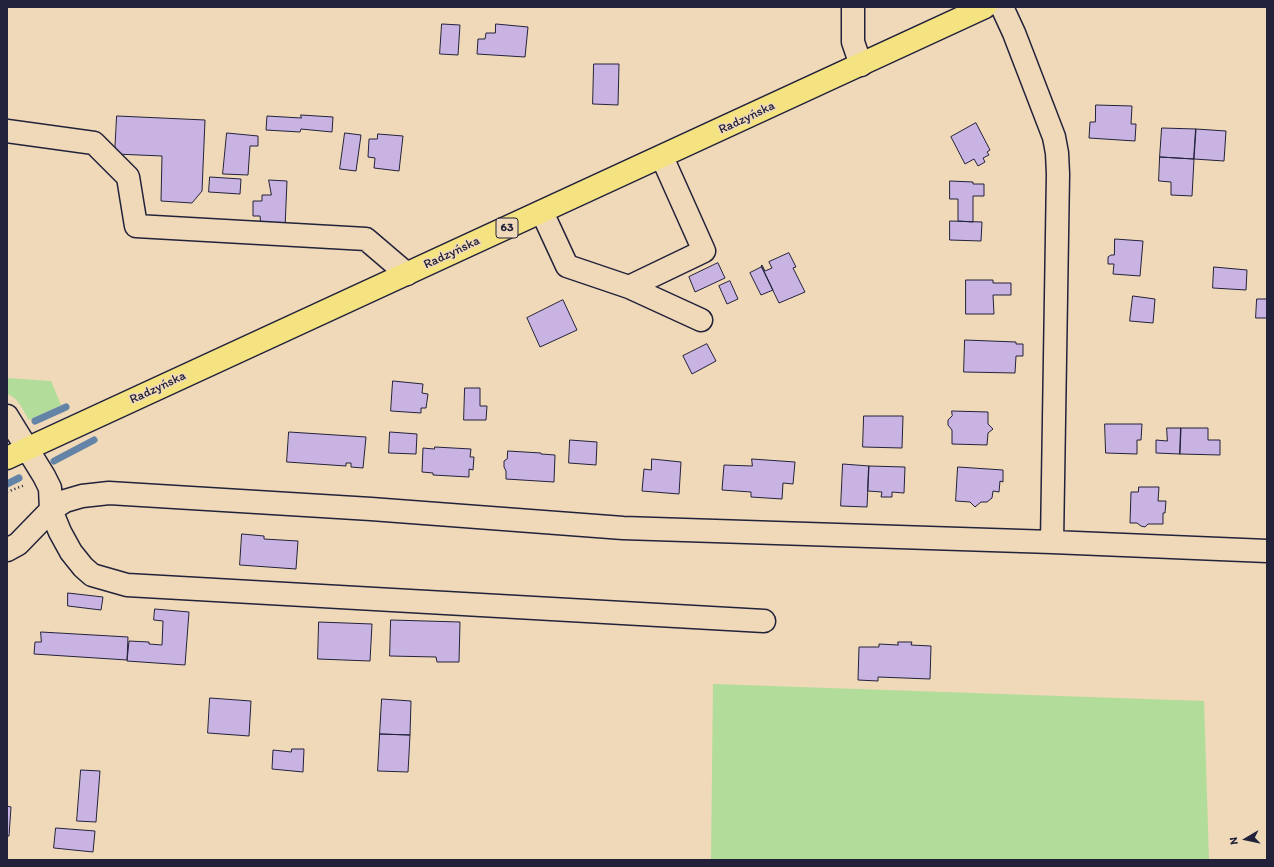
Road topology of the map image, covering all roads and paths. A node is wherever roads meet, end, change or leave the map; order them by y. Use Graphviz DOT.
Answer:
graph roads {
  1 [pos="853,7"];
  2 [pos="985,7"];
  3 [pos="1002,7"];
  4 [pos="861,65"];
  5 [pos="7,131"];
  6 [pos="662,157"];
  7 [pos="542,212"];
  8 [pos="407,274"];
  9 [pos="630,287"];
  10 [pos="701,320"];
  11 [pos="7,416"];
  12 [pos="28,448"];
  13 [pos="7,458"];
  14 [pos="28,483"];
  15 [pos="7,492"];
  16 [pos="51,510"];
  17 [pos="1052,542"];
  18 [pos="7,550"];
  19 [pos="1267,552"];
  20 [pos="764,621"];
  1 -- 4 [label="street"];
  2 -- 4 [label="main road, Radzyńska / 63"];
  3 -- 17 [label="street"];
  4 -- 6 [label="main road, Radzyńska / 63"];
  5 -- 8 [label="street"];
  6 -- 7 [label="main road, Radzyńska / 63"];
  6 -- 9 [label="street"];
  7 -- 8 [label="main road, Radzyńska / 63"];
  7 -- 9 [label="street"];
  8 -- 12 [label="main road, Radzyńska / 63"];
  9 -- 10 [label="street"];
  11 -- 12 [label="street"];
  12 -- 13 [label="main road, Radzyńska / 63"];
  12 -- 16 [label="street"];
  14 -- 15 [label="path"];
  16 -- 17 [label="street"];
  16 -- 18 [label="street"];
  16 -- 20 [label="street"];
  17 -- 19 [label="street"];
}
